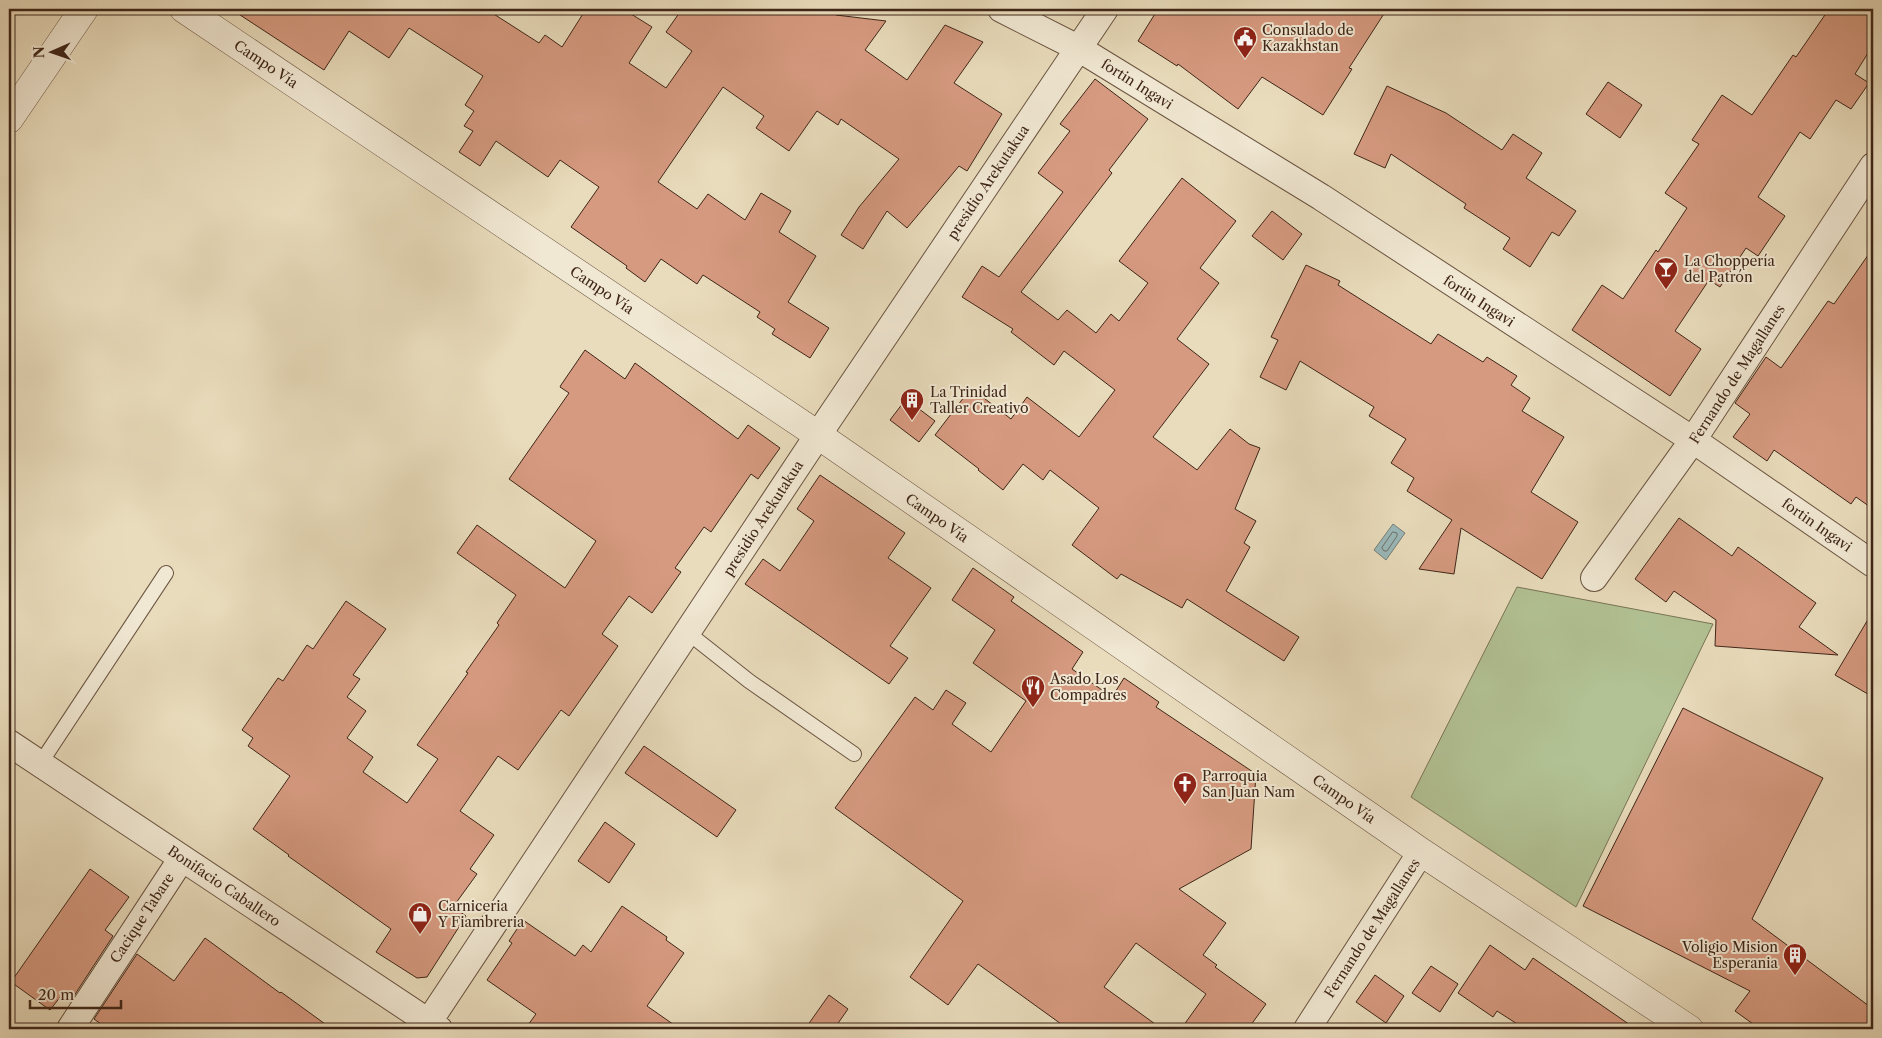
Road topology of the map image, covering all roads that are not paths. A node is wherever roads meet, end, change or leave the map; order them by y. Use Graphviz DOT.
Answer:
graph roads {
  1 [pos="84,9"];
  2 [pos="184,9"];
  3 [pos="1001,9"];
  4 [pos="1105,9"];
  5 [pos="1078,48"];
  6 [pos="9,119"];
  7 [pos="1873,166"];
  8 [pos="818,435"];
  9 [pos="1693,440"];
  10 [pos="1873,564"];
  11 [pos="166,573"];
  12 [pos="1594,578"];
  13 [pos="688,632"];
  14 [pos="9,743"];
  15 [pos="854,754"];
  16 [pos="40,764"];
  17 [pos="1421,852"];
  18 [pos="182,858"];
  19 [pos="1674,1025"];
  20 [pos="430,1027"];
  21 [pos="70,1029"];
  22 [pos="1308,1029"];
  1 -- 6 [label="street"];
  2 -- 8 [label="street, Campo Vía"];
  3 -- 5 [label="street, fortin Ingavi"];
  4 -- 5 [label="street, presidio Arekutakua"];
  5 -- 8 [label="street, presidio Arekutakua"];
  5 -- 9 [label="street, fortin Ingavi"];
  7 -- 9 [label="street, Fernando de Magallanes"];
  8 -- 13 [label="street, presidio Arekutakua"];
  8 -- 17 [label="street, Campo Vía"];
  9 -- 10 [label="street, fortin Ingavi"];
  9 -- 12 [label="street, Fernando de Magallanes"];
  11 -- 16 [label="lane"];
  13 -- 15 [label="lane"];
  13 -- 20 [label="street, presidio Arekutakua"];
  14 -- 16 [label="street, Bonifacio Caballero"];
  16 -- 18 [label="street, Bonifacio Caballero"];
  17 -- 19 [label="street, Campo Vía"];
  17 -- 22 [label="street, Fernando de Magallanes"];
  18 -- 20 [label="street, Bonifacio Caballero"];
  18 -- 21 [label="street, Cacique Tabare"];
}
